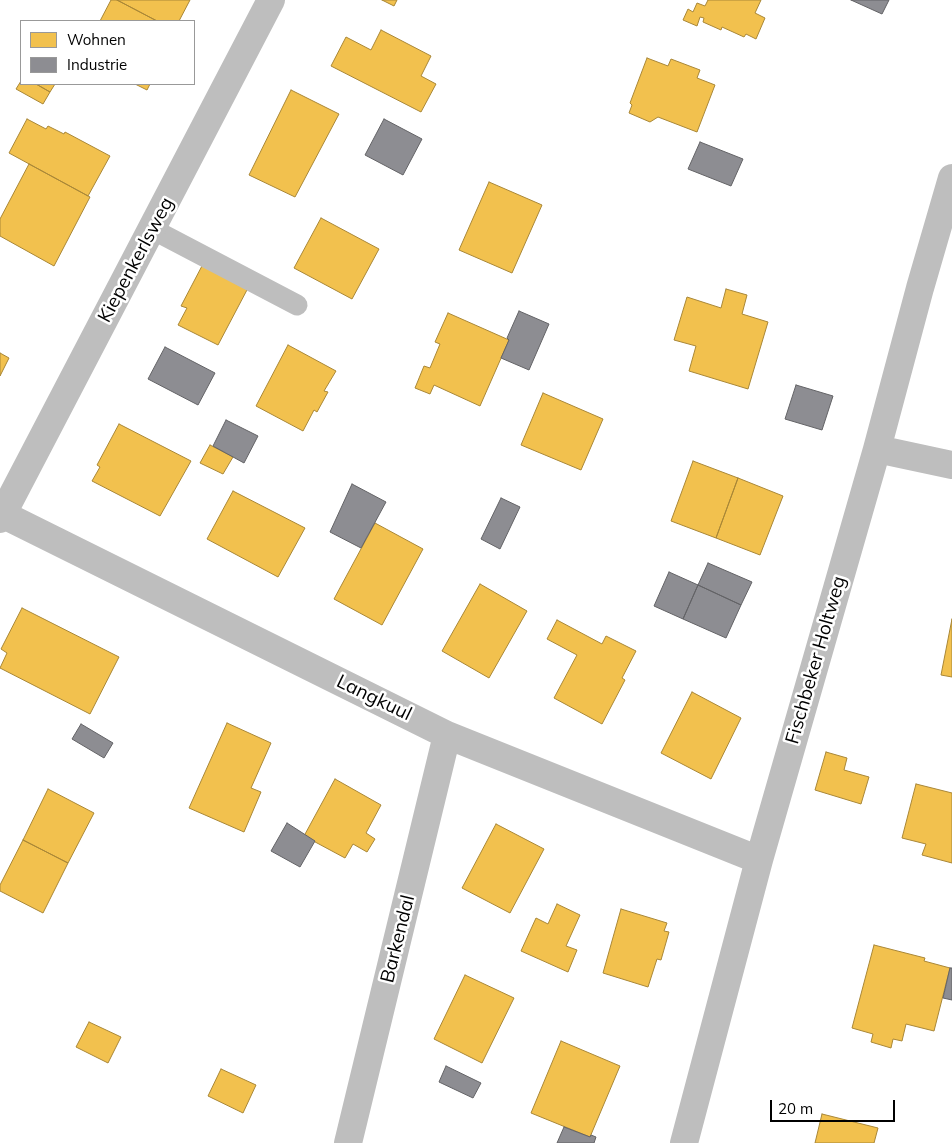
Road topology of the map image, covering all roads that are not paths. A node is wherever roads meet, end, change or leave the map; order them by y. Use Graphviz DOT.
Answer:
graph roads {
  1 [pos="272,0"];
  2 [pos="952,178"];
  3 [pos="152,229"];
  4 [pos="297,305"];
  5 [pos="877,449"];
  6 [pos="952,465"];
  7 [pos="1,515"];
  8 [pos="447,735"];
  9 [pos="759,860"];
  10 [pos="348,1143"];
  11 [pos="684,1143"];
  1 -- 3 [label="street, Kiepenkerlsweg"];
  2 -- 5 [label="street, Fischbeker Holtweg"];
  3 -- 4 [label="lane"];
  3 -- 7 [label="street, Kiepenkerlsweg"];
  5 -- 6 [label="street"];
  5 -- 9 [label="street, Fischbeker Holtweg"];
  7 -- 8 [label="street, Langkuul"];
  8 -- 9 [label="street, Langkuul"];
  8 -- 10 [label="street, Barkendal"];
  9 -- 11 [label="street, Fischbeker Holtweg"];
}
